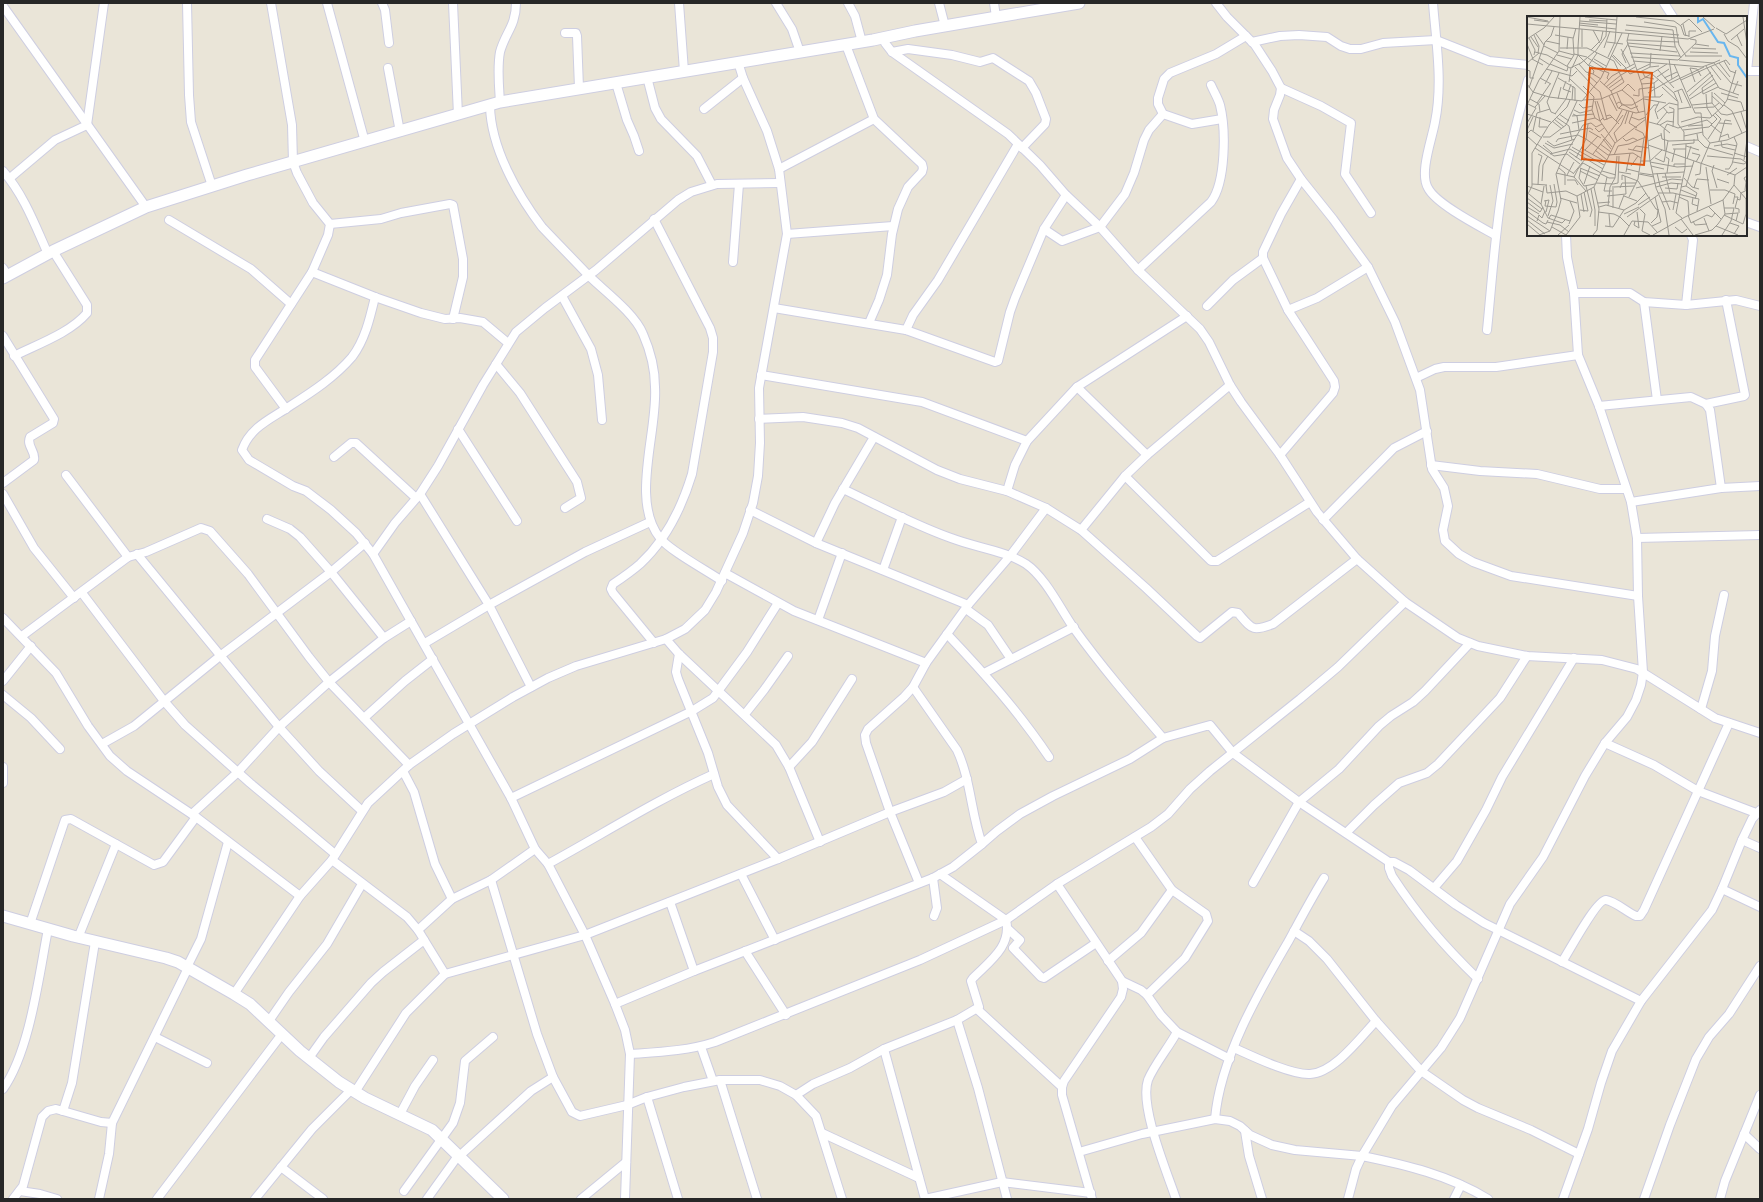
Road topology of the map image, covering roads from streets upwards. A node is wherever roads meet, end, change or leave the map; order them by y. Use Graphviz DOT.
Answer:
graph roads {
  1 [pos="104,3"];
  2 [pos="187,3"];
  3 [pos="272,3"];
  4 [pos="326,3"];
  5 [pos="382,3"];
  6 [pos="453,3"];
  7 [pos="516,3"];
  8 [pos="679,3"];
  9 [pos="776,3"];
  10 [pos="848,3"];
  11 [pos="939,3"];
  12 [pos="994,3"];
  13 [pos="1079,3"];
  14 [pos="1216,3"];
  15 [pos="1433,3"];
  16 [pos="1664,3"];
  17 [pos="1754,3"];
  18 [pos="3,5"];
  19 [pos="1673,16"];
  20 [pos="996,17"];
  21 [pos="945,26"];
  22 [pos="565,33"];
  23 [pos="885,38"];
  24 [pos="1249,39"];
  25 [pos="1436,40"];
  26 [pos="862,42"];
  27 [pos="389,43"];
  28 [pos="846,45"];
  29 [pos="800,52"];
  30 [pos="892,52"];
  31 [pos="738,62"];
  32 [pos="1527,65"];
  33 [pos="388,68"];
  34 [pos="684,71"];
  35 [pos="1747,71"];
  36 [pos="1760,71"];
  37 [pos="647,77"];
  38 [pos="743,78"];
  39 [pos="616,83"];
  40 [pos="1527,84"];
  41 [pos="1211,85"];
  42 [pos="579,88"];
  43 [pos="1281,88"];
  44 [pos="495,104"];
  45 [pos="704,109"];
  46 [pos="1163,114"];
  47 [pos="458,115"];
  48 [pos="874,119"];
  49 [pos="1222,119"];
  50 [pos="86,125"];
  51 [pos="400,132"];
  52 [pos="365,142"];
  53 [pos="1020,146"];
  54 [pos="1747,146"];
  55 [pos="639,151"];
  56 [pos="1760,152"];
  57 [pos="293,162"];
  58 [pos="779,169"];
  59 [pos="3,171"];
  60 [pos="10,178"];
  61 [pos="1301,179"];
  62 [pos="780,183"];
  63 [pos="739,184"];
  64 [pos="712,185"];
  65 [pos="212,186"];
  66 [pos="1066,195"];
  67 [pos="146,207"];
  68 [pos="1370,213"];
  69 [pos="654,219"];
  70 [pos="169,220"];
  71 [pos="1747,222"];
  72 [pos="330,224"];
  73 [pos="893,226"];
  74 [pos="1760,227"];
  75 [pos="1100,228"];
  76 [pos="1044,229"];
  77 [pos="787,234"];
  78 [pos="1495,235"];
  79 [pos="1566,236"];
  80 [pos="1691,236"];
  81 [pos="51,252"];
  82 [pos="1263,258"];
  83 [pos="733,262"];
  84 [pos="1368,267"];
  85 [pos="1138,270"];
  86 [pos="312,272"];
  87 [pos="5,274"];
  88 [pos="589,276"];
  89 [pos="1574,293"];
  90 [pos="562,296"];
  91 [pos="375,298"];
  92 [pos="1726,300"];
  93 [pos="1644,302"];
  94 [pos="291,304"];
  95 [pos="1686,305"];
  96 [pos="1207,306"];
  97 [pos="1760,306"];
  98 [pos="774,308"];
  99 [pos="1288,310"];
  100 [pos="1187,316"];
  101 [pos="453,319"];
  102 [pos="869,323"];
  103 [pos="906,330"];
  104 [pos="1487,330"];
  105 [pos="3,336"];
  106 [pos="508,343"];
  107 [pos="1578,355"];
  108 [pos="14,356"];
  109 [pos="496,364"];
  110 [pos="760,375"];
  111 [pos="1416,378"];
  112 [pos="1230,386"];
  113 [pos="1077,387"];
  114 [pos="1657,400"];
  115 [pos="1706,404"];
  116 [pos="1599,406"];
  117 [pos="286,409"];
  118 [pos="759,419"];
  119 [pos="602,420"];
  120 [pos="458,429"];
  121 [pos="1426,431"];
  122 [pos="874,437"];
  123 [pos="1026,441"];
  124 [pos="1280,454"];
  125 [pos="1147,455"];
  126 [pos="334,457"];
  127 [pos="1431,465"];
  128 [pos="66,475"];
  129 [pos="1125,476"];
  130 [pos="3,483"];
  131 [pos="1760,486"];
  132 [pos="1721,488"];
  133 [pos="843,489"];
  134 [pos="1626,489"];
  135 [pos="1008,491"];
  136 [pos="3,494"];
  137 [pos="418,496"];
  138 [pos="1310,502"];
  139 [pos="1631,502"];
  140 [pos="565,508"];
  141 [pos="1046,508"];
  142 [pos="750,510"];
  143 [pos="902,516"];
  144 [pos="267,519"];
  145 [pos="1323,520"];
  146 [pos="517,521"];
  147 [pos="650,522"];
  148 [pos="1081,530"];
  149 [pos="1760,535"];
  150 [pos="1637,538"];
  151 [pos="661,539"];
  152 [pos="365,543"];
  153 [pos="816,543"];
  154 [pos="842,553"];
  155 [pos="137,554"];
  156 [pos="373,554"];
  157 [pos="1010,556"];
  158 [pos="128,557"];
  159 [pos="1357,559"];
  160 [pos="882,570"];
  161 [pos="331,572"];
  162 [pos="724,577"];
  163 [pos="82,593"];
  164 [pos="1724,595"];
  165 [pos="1638,596"];
  166 [pos="74,598"];
  167 [pos="1404,602"];
  168 [pos="778,603"];
  169 [pos="488,604"];
  170 [pos="967,607"];
  171 [pos="277,612"];
  172 [pos="3,618"];
  173 [pos="818,620"];
  174 [pos="411,621"];
  175 [pos="1074,627"];
  176 [pos="947,634"];
  177 [pos="22,636"];
  178 [pos="384,638"];
  179 [pos="666,639"];
  180 [pos="425,643"];
  181 [pos="654,643"];
  182 [pos="1470,643"];
  183 [pos="31,646"];
  184 [pos="679,654"];
  185 [pos="220,656"];
  186 [pos="788,656"];
  187 [pos="1527,656"];
  188 [pos="1574,658"];
  189 [pos="433,659"];
  190 [pos="1011,659"];
  191 [pos="926,663"];
  192 [pos="1643,672"];
  193 [pos="984,673"];
  194 [pos="852,679"];
  195 [pos="3,681"];
  196 [pos="329,682"];
  197 [pos="531,687"];
  198 [pos="913,687"];
  199 [pos="719,691"];
  200 [pos="3,695"];
  201 [pos="164,701"];
  202 [pos="1701,709"];
  203 [pos="692,711"];
  204 [pos="745,714"];
  205 [pos="364,718"];
  206 [pos="1729,723"];
  207 [pos="469,725"];
  208 [pos="279,728"];
  209 [pos="1760,733"];
  210 [pos="1163,738"];
  211 [pos="1605,743"];
  212 [pos="102,744"];
  213 [pos="60,749"];
  214 [pos="1233,753"];
  215 [pos="1049,757"];
  216 [pos="3,767"];
  217 [pos="789,767"];
  218 [pos="406,768"];
  219 [pos="238,772"];
  220 [pos="714,774"];
  221 [pos="967,779"];
  222 [pos="3,783"];
  223 [pos="1698,791"];
  224 [pos="511,798"];
  225 [pos="1299,802"];
  226 [pos="362,811"];
  227 [pos="890,812"];
  228 [pos="1758,812"];
  229 [pos="194,816"];
  230 [pos="1346,833"];
  231 [pos="1135,837"];
  232 [pos="1742,840"];
  233 [pos="228,842"];
  234 [pos="820,842"];
  235 [pos="116,844"];
  236 [pos="982,844"];
  237 [pos="1760,848"];
  238 [pos="535,849"];
  239 [pos="333,857"];
  240 [pos="778,860"];
  241 [pos="1390,862"];
  242 [pos="548,864"];
  243 [pos="741,874"];
  244 [pos="936,876"];
  245 [pos="1324,878"];
  246 [pos="491,880"];
  247 [pos="919,883"];
  248 [pos="1253,883"];
  249 [pos="362,884"];
  250 [pos="1057,884"];
  251 [pos="1434,888"];
  252 [pos="1722,889"];
  253 [pos="1172,890"];
  254 [pos="300,896"];
  255 [pos="452,899"];
  256 [pos="670,902"];
  257 [pos="1760,907"];
  258 [pos="3,916"];
  259 [pos="934,916"];
  260 [pos="1006,920"];
  261 [pos="30,924"];
  262 [pos="48,929"];
  263 [pos="1008,929"];
  264 [pos="418,930"];
  265 [pos="1498,930"];
  266 [pos="1294,931"];
  267 [pos="585,935"];
  268 [pos="78,938"];
  269 [pos="424,940"];
  270 [pos="774,940"];
  271 [pos="95,942"];
  272 [pos="1096,943"];
  273 [pos="745,951"];
  274 [pos="514,954"];
  275 [pos="1108,961"];
  276 [pos="1562,962"];
  277 [pos="1760,966"];
  278 [pos="187,967"];
  279 [pos="694,971"];
  280 [pos="445,974"];
  281 [pos="1478,979"];
  282 [pos="1122,981"];
  283 [pos="234,994"];
  284 [pos="1147,995"];
  285 [pos="1641,1001"];
  286 [pos="615,1004"];
  287 [pos="977,1009"];
  288 [pos="786,1015"];
  289 [pos="958,1020"];
  290 [pos="269,1021"];
  291 [pos="1376,1021"];
  292 [pos="1177,1032"];
  293 [pos="282,1034"];
  294 [pos="155,1037"];
  295 [pos="493,1037"];
  296 [pos="700,1047"];
  297 [pos="1234,1048"];
  298 [pos="884,1049"];
  299 [pos="630,1054"];
  300 [pos="309,1058"];
  301 [pos="1230,1059"];
  302 [pos="432,1060"];
  303 [pos="207,1064"];
  304 [pos="1421,1071"];
  305 [pos="553,1077"];
  306 [pos="717,1081"];
  307 [pos="1062,1087"];
  308 [pos="3,1089"];
  309 [pos="353,1091"];
  310 [pos="796,1095"];
  311 [pos="1760,1095"];
  312 [pos="647,1097"];
  313 [pos="627,1105"];
  314 [pos="63,1111"];
  315 [pos="400,1114"];
  316 [pos="1215,1119"];
  317 [pos="112,1123"];
  318 [pos="1154,1131"];
  319 [pos="1245,1131"];
  320 [pos="822,1133"];
  321 [pos="1744,1134"];
  322 [pos="442,1138"];
  323 [pos="1760,1149"];
  324 [pos="1079,1152"];
  325 [pos="1579,1154"];
  326 [pos="459,1156"];
  327 [pos="1362,1156"];
  328 [pos="626,1162"];
  329 [pos="281,1167"];
  330 [pos="919,1178"];
  331 [pos="1002,1182"];
  332 [pos="1461,1185"];
  333 [pos="404,1191"];
  334 [pos="25,1194"];
  335 [pos="1092,1196"];
  336 [pos="13,1199"];
  337 [pos="57,1199"];
  338 [pos="99,1199"];
  339 [pos="158,1199"];
  340 [pos="256,1199"];
  341 [pos="323,1199"];
  342 [pos="427,1199"];
  343 [pos="504,1199"];
  344 [pos="581,1199"];
  345 [pos="625,1199"];
  346 [pos="678,1199"];
  347 [pos="757,1199"];
  348 [pos="842,1199"];
  349 [pos="925,1199"];
  350 [pos="1007,1199"];
  351 [pos="1176,1199"];
  352 [pos="1262,1199"];
  353 [pos="1348,1199"];
  354 [pos="1454,1199"];
  355 [pos="1488,1199"];
  356 [pos="1563,1199"];
  357 [pos="1644,1199"];
  358 [pos="1720,1199"];
  1 -- 50 [label="street"];
  2 -- 65 [label="street"];
  3 -- 57 [label="street"];
  4 -- 52 [label="street"];
  5 -- 27 [label="street"];
  6 -- 47 [label="street"];
  7 -- 44 [label="street"];
  8 -- 34 [label="street"];
  9 -- 29 [label="street"];
  10 -- 26 [label="street"];
  11 -- 21 [label="street"];
  12 -- 20 [label="street"];
  13 -- 20 [label="street"];
  14 -- 24 [label="street"];
  15 -- 25 [label="street"];
  16 -- 19 [label="street"];
  17 -- 35 [label="street"];
  18 -- 50 [label="street"];
  20 -- 21 [label="street"];
  21 -- 23 [label="street"];
  22 -- 42 [label="street"];
  23 -- 26 [label="street"];
  23 -- 30 [label="street"];
  24 -- 25 [label="street"];
  24 -- 43 [label="street"];
  24 -- 46 [label="street"];
  25 -- 32 [label="street"];
  25 -- 78 [label="street"];
  26 -- 28 [label="street"];
  28 -- 29 [label="street"];
  28 -- 48 [label="street"];
  29 -- 31 [label="street"];
  30 -- 53 [label="street"];
  30 -- 53 [label="street"];
  31 -- 34 [label="street"];
  31 -- 38 [label="street"];
  33 -- 51 [label="street"];
  34 -- 37 [label="street"];
  35 -- 36 [label="street"];
  37 -- 39 [label="street"];
  37 -- 64 [label="street"];
  38 -- 45 [label="street"];
  38 -- 58 [label="street"];
  39 -- 42 [label="street"];
  39 -- 55 [label="street"];
  40 -- 78 [label="street"];
  41 -- 49 [label="street"];
  42 -- 44 [label="street"];
  43 -- 61 [label="street"];
  43 -- 68 [label="street"];
  44 -- 47 [label="street"];
  44 -- 88 [label="street"];
  46 -- 49 [label="street"];
  46 -- 75 [label="street"];
  47 -- 51 [label="street"];
  48 -- 58 [label="street"];
  48 -- 73 [label="street"];
  49 -- 85 [label="street"];
  50 -- 60 [label="street"];
  50 -- 67 [label="street"];
  51 -- 52 [label="street"];
  52 -- 57 [label="street"];
  53 -- 66 [label="street"];
  53 -- 103 [label="street"];
  54 -- 56 [label="street"];
  57 -- 65 [label="street"];
  57 -- 72 [label="street"];
  58 -- 62 [label="street"];
  59 -- 60 [label="street"];
  60 -- 81 [label="street"];
  61 -- 82 [label="street"];
  61 -- 84 [label="street"];
  62 -- 63 [label="street"];
  62 -- 77 [label="street"];
  63 -- 64 [label="street"];
  63 -- 83 [label="street"];
  64 -- 69 [label="street"];
  65 -- 67 [label="street"];
  66 -- 75 [label="street"];
  66 -- 76 [label="street"];
  67 -- 81 [label="street"];
  69 -- 88 [label="street"];
  69 -- 151 [label="street"];
  70 -- 94 [label="street"];
  71 -- 74 [label="street"];
  72 -- 86 [label="street"];
  72 -- 101 [label="street"];
  73 -- 77 [label="street"];
  73 -- 102 [label="street"];
  75 -- 76 [label="street"];
  75 -- 85 [label="street"];
  76 -- 103 [label="street"];
  77 -- 98 [label="street"];
  78 -- 104 [label="street"];
  79 -- 89 [label="street"];
  80 -- 95 [label="street"];
  81 -- 87 [label="street"];
  81 -- 108 [label="street"];
  82 -- 96 [label="street"];
  82 -- 99 [label="street"];
  84 -- 99 [label="street"];
  84 -- 111 [label="street"];
  85 -- 100 [label="street"];
  86 -- 91 [label="street"];
  86 -- 94 [label="street"];
  88 -- 90 [label="street"];
  88 -- 147 [label="street"];
  89 -- 93 [label="street"];
  89 -- 107 [label="street"];
  90 -- 106 [label="street"];
  90 -- 119 [label="street"];
  91 -- 101 [label="street"];
  91 -- 117 [label="street"];
  92 -- 95 [label="street"];
  92 -- 97 [label="street"];
  92 -- 115 [label="street"];
  93 -- 95 [label="street"];
  93 -- 114 [label="street"];
  94 -- 117 [label="street"];
  98 -- 102 [label="street"];
  98 -- 110 [label="street"];
  99 -- 124 [label="street"];
  100 -- 112 [label="street"];
  100 -- 113 [label="street"];
  101 -- 106 [label="street"];
  102 -- 103 [label="street"];
  105 -- 108 [label="street"];
  106 -- 109 [label="street"];
  107 -- 111 [label="street"];
  107 -- 116 [label="street"];
  108 -- 130 [label="street"];
  109 -- 120 [label="street"];
  109 -- 140 [label="street"];
  110 -- 118 [label="street"];
  110 -- 123 [label="street"];
  111 -- 121 [label="street"];
  112 -- 124 [label="street"];
  112 -- 125 [label="street"];
  113 -- 123 [label="street"];
  113 -- 125 [label="street"];
  114 -- 115 [label="street"];
  114 -- 116 [label="street"];
  115 -- 132 [label="street"];
  116 -- 134 [label="street"];
  117 -- 152 [label="street"];
  118 -- 122 [label="street"];
  118 -- 142 [label="street"];
  120 -- 137 [label="street"];
  120 -- 146 [label="street"];
  121 -- 127 [label="street"];
  121 -- 145 [label="street"];
  122 -- 133 [label="street"];
  122 -- 135 [label="street"];
  123 -- 135 [label="street"];
  124 -- 138 [label="street"];
  125 -- 129 [label="street"];
  126 -- 137 [label="street"];
  127 -- 134 [label="street"];
  127 -- 165 [label="street"];
  128 -- 158 [label="street"];
  129 -- 138 [label="street"];
  129 -- 148 [label="street"];
  131 -- 132 [label="street"];
  132 -- 139 [label="street"];
  133 -- 143 [label="street"];
  133 -- 153 [label="street"];
  134 -- 139 [label="street"];
  135 -- 141 [label="street"];
  136 -- 166 [label="street"];
  137 -- 156 [label="street"];
  137 -- 169 [label="street"];
  138 -- 145 [label="street"];
  139 -- 150 [label="street"];
  141 -- 148 [label="street"];
  141 -- 157 [label="street"];
  142 -- 153 [label="street"];
  142 -- 162 [label="street"];
  143 -- 157 [label="street"];
  143 -- 160 [label="street"];
  144 -- 161 [label="street"];
  145 -- 159 [label="street"];
  147 -- 151 [label="street"];
  147 -- 169 [label="street"];
  148 -- 159 [label="street"];
  149 -- 150 [label="street"];
  150 -- 165 [label="street"];
  151 -- 162 [label="street"];
  151 -- 181 [label="street"];
  152 -- 156 [label="street"];
  152 -- 161 [label="street"];
  153 -- 154 [label="street"];
  154 -- 160 [label="street"];
  154 -- 173 [label="street"];
  155 -- 158 [label="street"];
  155 -- 171 [label="street"];
  155 -- 185 [label="street"];
  156 -- 174 [label="street"];
  157 -- 170 [label="street"];
  157 -- 175 [label="street"];
  158 -- 163 [label="street"];
  159 -- 167 [label="street"];
  160 -- 170 [label="street"];
  161 -- 171 [label="street"];
  161 -- 178 [label="street"];
  162 -- 168 [label="street"];
  162 -- 179 [label="street"];
  163 -- 166 [label="street"];
  163 -- 201 [label="street"];
  164 -- 202 [label="street"];
  165 -- 192 [label="street"];
  166 -- 177 [label="street"];
  167 -- 182 [label="street"];
  167 -- 214 [label="street"];
  168 -- 173 [label="street"];
  168 -- 199 [label="street"];
  169 -- 180 [label="street"];
  169 -- 197 [label="street"];
  170 -- 176 [label="street"];
  170 -- 190 [label="street"];
  171 -- 185 [label="street"];
  171 -- 196 [label="street"];
  172 -- 177 [label="street"];
  173 -- 191 [label="street"];
  174 -- 178 [label="street"];
  174 -- 180 [label="street"];
  175 -- 190 [label="street"];
  175 -- 210 [label="street"];
  176 -- 191 [label="street"];
  176 -- 193 [label="street"];
  177 -- 183 [label="street"];
  178 -- 196 [label="street"];
  179 -- 181 [label="street"];
  179 -- 184 [label="street"];
  180 -- 189 [label="street"];
  181 -- 197 [label="street"];
  182 -- 187 [label="street"];
  182 -- 225 [label="street"];
  183 -- 195 [label="street"];
  183 -- 212 [label="street"];
  184 -- 199 [label="street"];
  184 -- 203 [label="street"];
  185 -- 201 [label="street"];
  185 -- 208 [label="street"];
  186 -- 204 [label="street"];
  187 -- 188 [label="street"];
  187 -- 230 [label="street"];
  188 -- 192 [label="street"];
  188 -- 251 [label="street"];
  189 -- 205 [label="street"];
  189 -- 207 [label="street"];
  190 -- 193 [label="street"];
  191 -- 198 [label="street"];
  192 -- 202 [label="street"];
  192 -- 211 [label="street"];
  193 -- 215 [label="street"];
  194 -- 217 [label="street"];
  196 -- 205 [label="street"];
  196 -- 208 [label="street"];
  197 -- 207 [label="street"];
  198 -- 221 [label="street"];
  198 -- 227 [label="street"];
  199 -- 203 [label="street"];
  199 -- 204 [label="street"];
  200 -- 213 [label="street"];
  201 -- 212 [label="street"];
  201 -- 219 [label="street"];
  202 -- 206 [label="street"];
  203 -- 220 [label="street"];
  203 -- 224 [label="street"];
  204 -- 217 [label="street"];
  205 -- 218 [label="street"];
  206 -- 209 [label="street"];
  206 -- 223 [label="street"];
  207 -- 218 [label="street"];
  207 -- 224 [label="street"];
  208 -- 219 [label="street"];
  208 -- 226 [label="street"];
  210 -- 214 [label="street"];
  210 -- 236 [label="street"];
  211 -- 223 [label="street"];
  211 -- 265 [label="street"];
  212 -- 229 [label="street"];
  214 -- 225 [label="street"];
  214 -- 231 [label="street"];
  216 -- 222 [label="street"];
  217 -- 234 [label="street"];
  218 -- 226 [label="street"];
  218 -- 255 [label="street"];
  219 -- 229 [label="street"];
  219 -- 239 [label="street"];
  220 -- 240 [label="street"];
  220 -- 242 [label="street"];
  221 -- 227 [label="street"];
  221 -- 236 [label="street"];
  223 -- 228 [label="street"];
  223 -- 276 [label="street"];
  224 -- 238 [label="street"];
  225 -- 230 [label="street"];
  225 -- 248 [label="street"];
  226 -- 239 [label="street"];
  227 -- 234 [label="street"];
  227 -- 247 [label="street"];
  228 -- 232 [label="street"];
  229 -- 233 [label="street"];
  229 -- 235 [label="street"];
  230 -- 241 [label="street"];
  231 -- 250 [label="street"];
  231 -- 253 [label="street"];
  232 -- 237 [label="street"];
  232 -- 252 [label="street"];
  233 -- 254 [label="street"];
  233 -- 278 [label="street"];
  234 -- 240 [label="street"];
  235 -- 261 [label="street"];
  235 -- 268 [label="street"];
  236 -- 244 [label="street"];
  238 -- 242 [label="street"];
  238 -- 246 [label="street"];
  239 -- 249 [label="street"];
  239 -- 254 [label="street"];
  240 -- 243 [label="street"];
  241 -- 251 [label="street"];
  241 -- 281 [label="street"];
  242 -- 267 [label="street"];
  243 -- 256 [label="street"];
  243 -- 270 [label="street"];
  244 -- 247 [label="street"];
  244 -- 259 [label="street"];
  244 -- 260 [label="street"];
  245 -- 266 [label="street"];
  246 -- 255 [label="street"];
  246 -- 274 [label="street"];
  247 -- 270 [label="street"];
  249 -- 264 [label="street"];
  249 -- 290 [label="street"];
  250 -- 260 [label="street"];
  250 -- 272 [label="street"];
  251 -- 265 [label="street"];
  252 -- 257 [label="street"];
  252 -- 285 [label="street"];
  253 -- 275 [label="street"];
  253 -- 284 [label="street"];
  254 -- 283 [label="street"];
  255 -- 264 [label="street"];
  256 -- 267 [label="street"];
  256 -- 279 [label="street"];
  258 -- 261 [label="street"];
  260 -- 263 [label="street"];
  260 -- 288 [label="street"];
  261 -- 262 [label="street"];
  262 -- 268 [label="street"];
  262 -- 308 [label="street"];
  263 -- 272 [label="street"];
  263 -- 287 [label="street"];
  264 -- 269 [label="street"];
  265 -- 276 [label="street"];
  265 -- 281 [label="street"];
  266 -- 291 [label="street"];
  266 -- 297 [label="street"];
  267 -- 274 [label="street"];
  267 -- 286 [label="street"];
  268 -- 271 [label="street"];
  269 -- 280 [label="street"];
  269 -- 300 [label="street"];
  270 -- 273 [label="street"];
  271 -- 278 [label="street"];
  271 -- 314 [label="street"];
  272 -- 275 [label="street"];
  273 -- 279 [label="street"];
  273 -- 288 [label="street"];
  274 -- 280 [label="street"];
  274 -- 305 [label="street"];
  275 -- 282 [label="street"];
  276 -- 285 [label="street"];
  277 -- 357 [label="street"];
  278 -- 283 [label="street"];
  278 -- 294 [label="street"];
  279 -- 286 [label="street"];
  280 -- 309 [label="street"];
  281 -- 304 [label="street"];
  282 -- 284 [label="street"];
  282 -- 307 [label="street"];
  283 -- 290 [label="street"];
  284 -- 292 [label="street"];
  285 -- 325 [label="street"];
  286 -- 299 [label="street"];
  287 -- 289 [label="street"];
  287 -- 307 [label="street"];
  288 -- 296 [label="street"];
  289 -- 298 [label="street"];
  289 -- 331 [label="street"];
  290 -- 293 [label="street"];
  291 -- 297 [label="street"];
  291 -- 304 [label="street"];
  292 -- 301 [label="street"];
  292 -- 318 [label="street"];
  293 -- 300 [label="street"];
  293 -- 339 [label="street"];
  294 -- 303 [label="street"];
  294 -- 317 [label="street"];
  295 -- 322 [label="street"];
  296 -- 299 [label="street"];
  296 -- 306 [label="street"];
  297 -- 301 [label="street"];
  298 -- 310 [label="street"];
  298 -- 330 [label="street"];
  299 -- 313 [label="street"];
  300 -- 309 [label="street"];
  301 -- 316 [label="street"];
  302 -- 315 [label="street"];
  304 -- 325 [label="street"];
  304 -- 327 [label="street"];
  305 -- 313 [label="street"];
  305 -- 326 [label="street"];
  306 -- 310 [label="street"];
  306 -- 312 [label="street"];
  306 -- 347 [label="street"];
  307 -- 324 [label="street"];
  309 -- 315 [label="street"];
  309 -- 329 [label="street"];
  310 -- 320 [label="street"];
  311 -- 321 [label="street"];
  312 -- 313 [label="street"];
  312 -- 346 [label="street"];
  313 -- 328 [label="street"];
  314 -- 317 [label="street"];
  314 -- 334 [label="street"];
  315 -- 322 [label="street"];
  316 -- 318 [label="street"];
  316 -- 319 [label="street"];
  317 -- 338 [label="street"];
  318 -- 324 [label="street"];
  318 -- 351 [label="street"];
  319 -- 327 [label="street"];
  319 -- 352 [label="street"];
  320 -- 330 [label="street"];
  320 -- 348 [label="street"];
  321 -- 323 [label="street"];
  321 -- 358 [label="street"];
  322 -- 326 [label="street"];
  322 -- 333 [label="street"];
  324 -- 335 [label="street"];
  325 -- 356 [label="street"];
  326 -- 342 [label="street"];
  326 -- 343 [label="street"];
  327 -- 332 [label="street"];
  327 -- 353 [label="street"];
  328 -- 344 [label="street"];
  328 -- 345 [label="street"];
  329 -- 340 [label="street"];
  329 -- 341 [label="street"];
  330 -- 349 [label="street"];
  331 -- 335 [label="street"];
  331 -- 349 [label="street"];
  331 -- 350 [label="street"];
  332 -- 354 [label="street"];
  332 -- 355 [label="street"];
  334 -- 336 [label="street"];
  334 -- 337 [label="street"];
}
